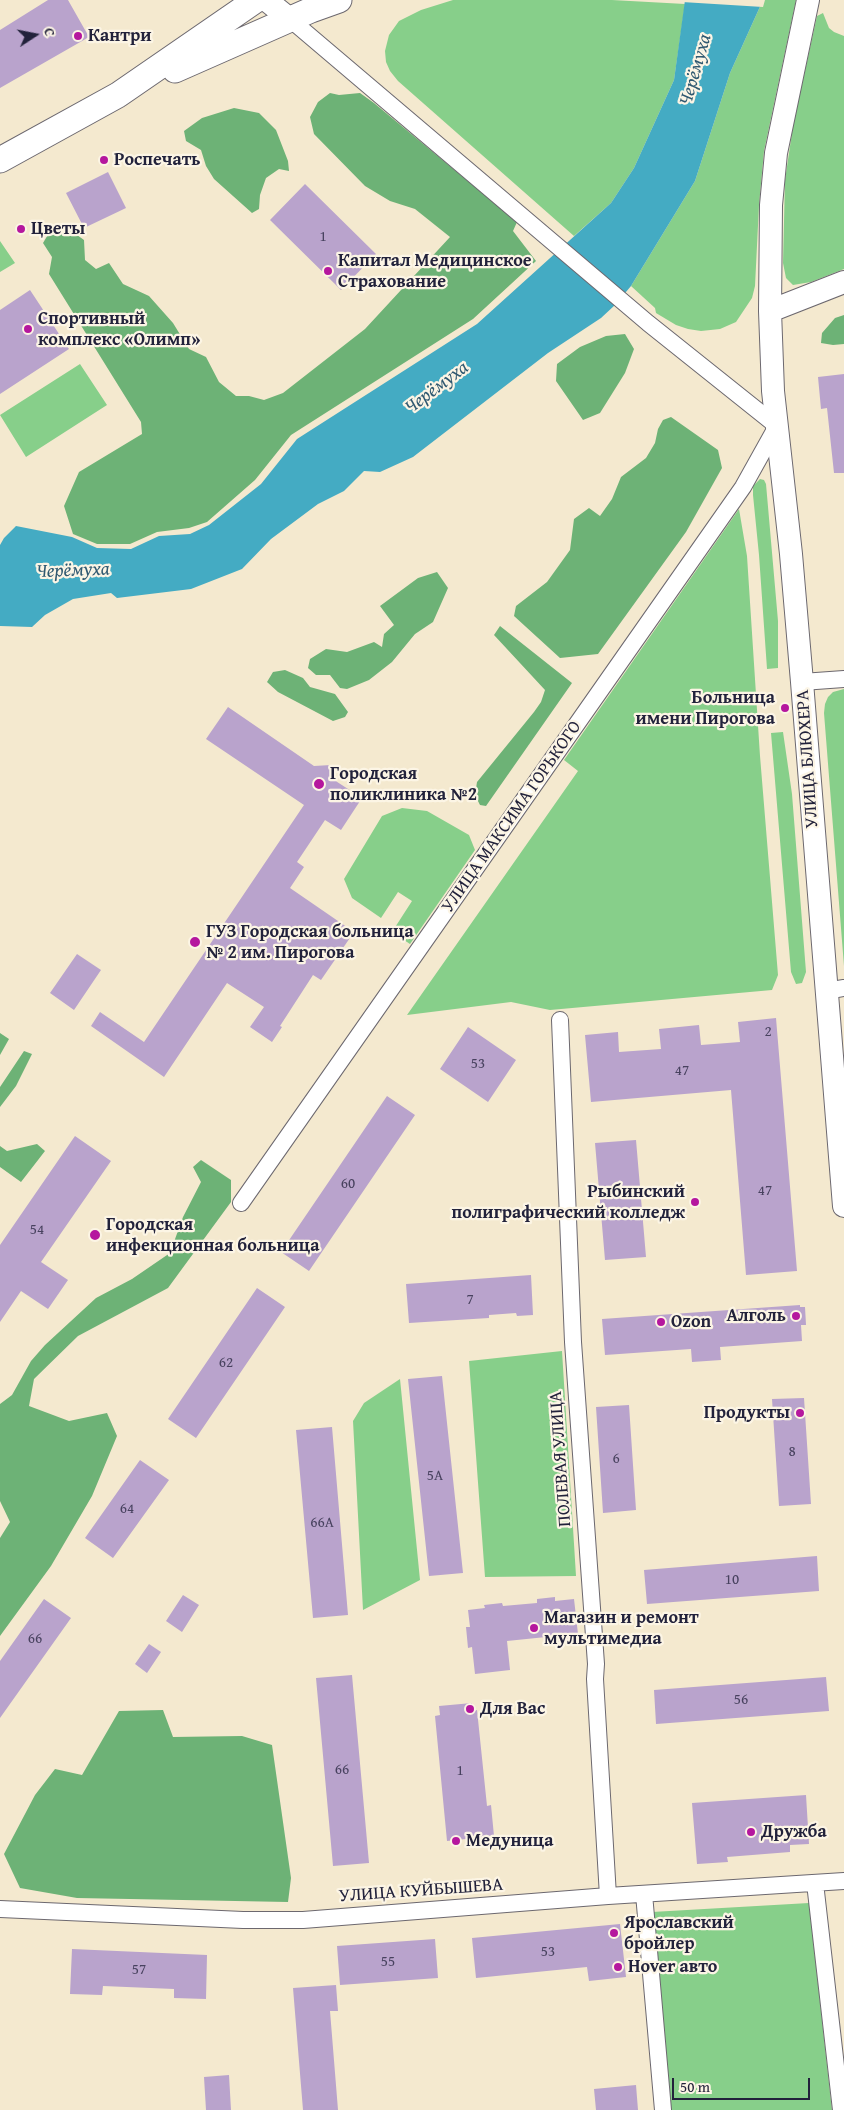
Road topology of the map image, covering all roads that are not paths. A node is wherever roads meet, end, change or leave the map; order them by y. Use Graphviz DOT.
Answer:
graph roads {
  1 [pos="256,0"];
  2 [pos="266,0"];
  3 [pos="339,0"];
  4 [pos="808,0"];
  5 [pos="291,20"];
  6 [pos="118,95"];
  7 [pos="0,160"];
  8 [pos="844,282"];
  9 [pos="770,311"];
  10 [pos="776,426"];
  11 [pos="844,679"];
  12 [pos="802,682"];
  13 [pos="835,989"];
  14 [pos="560,1020"];
  15 [pos="241,1203"];
  16 [pos="844,1206"];
  17 [pos="844,1881"];
  18 [pos="815,1883"];
  19 [pos="644,1894"];
  20 [pos="608,1896"];
  21 [pos="0,1909"];
  22 [pos="663,2110"];
  23 [pos="841,2110"];
  1 -- 6 [label="main road"];
  2 -- 5 [label="street"];
  3 -- 5 [label="main road"];
  4 -- 9 [label="street, УЛИЦА БЛЮХЕРА"];
  5 -- 6 [label="main road"];
  5 -- 10 [label="street"];
  6 -- 7 [label="main road"];
  8 -- 9 [label="street"];
  9 -- 10 [label="street, УЛИЦА БЛЮХЕРА"];
  10 -- 12 [label="street, УЛИЦА БЛЮХЕРА"];
  10 -- 15 [label="street, УЛИЦА МАКСИМА ГОРЬКОГО"];
  11 -- 12 [label="street"];
  12 -- 13 [label="street, УЛИЦА БЛЮХЕРА"];
  13 -- 16 [label="street, УЛИЦА БЛЮХЕРА"];
  14 -- 20 [label="street, ПОЛЕВАЯ УЛИЦА"];
  17 -- 18 [label="street, УЛИЦА КУЙБЫШЕВА"];
  18 -- 19 [label="street, УЛИЦА КУЙБЫШЕВА"];
  18 -- 23 [label="street"];
  19 -- 20 [label="street, УЛИЦА КУЙБЫШЕВА"];
  19 -- 22 [label="street"];
  20 -- 21 [label="street, УЛИЦА КУЙБЫШЕВА"];
}
